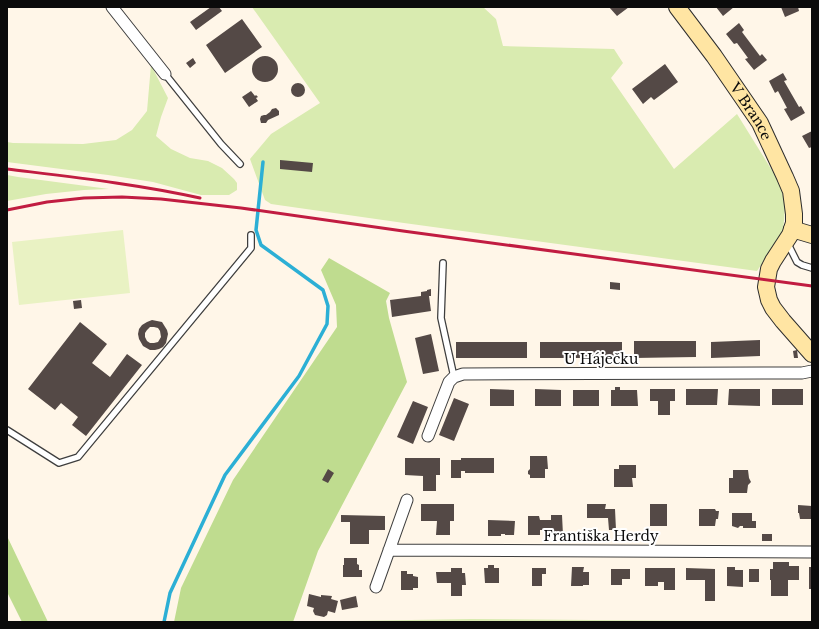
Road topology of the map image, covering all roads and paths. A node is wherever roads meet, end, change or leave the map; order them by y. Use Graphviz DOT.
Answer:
graph roads {
  1 [pos="112,7"];
  2 [pos="677,7"];
  3 [pos="165,74"];
  4 [pos="240,164"];
  5 [pos="251,235"];
  6 [pos="789,235"];
  7 [pos="812,236"];
  8 [pos="443,263"];
  9 [pos="812,268"];
  10 [pos="812,354"];
  11 [pos="812,371"];
  12 [pos="454,377"];
  13 [pos="7,430"];
  14 [pos="428,436"];
  15 [pos="407,500"];
  16 [pos="389,550"];
  17 [pos="812,552"];
  18 [pos="376,588"];
  1 -- 3 [label="street"];
  2 -- 6 [label="main road, V Brance"];
  3 -- 4 [label="lane"];
  5 -- 13 [label="lane"];
  6 -- 7 [label="main road"];
  6 -- 9 [label="lane"];
  6 -- 10 [label="main road"];
  8 -- 12 [label="lane"];
  11 -- 12 [label="street, U Háječku"];
  12 -- 14 [label="street"];
  15 -- 16 [label="street"];
  16 -- 17 [label="street, Františka Herdy"];
  16 -- 18 [label="street"];
}
